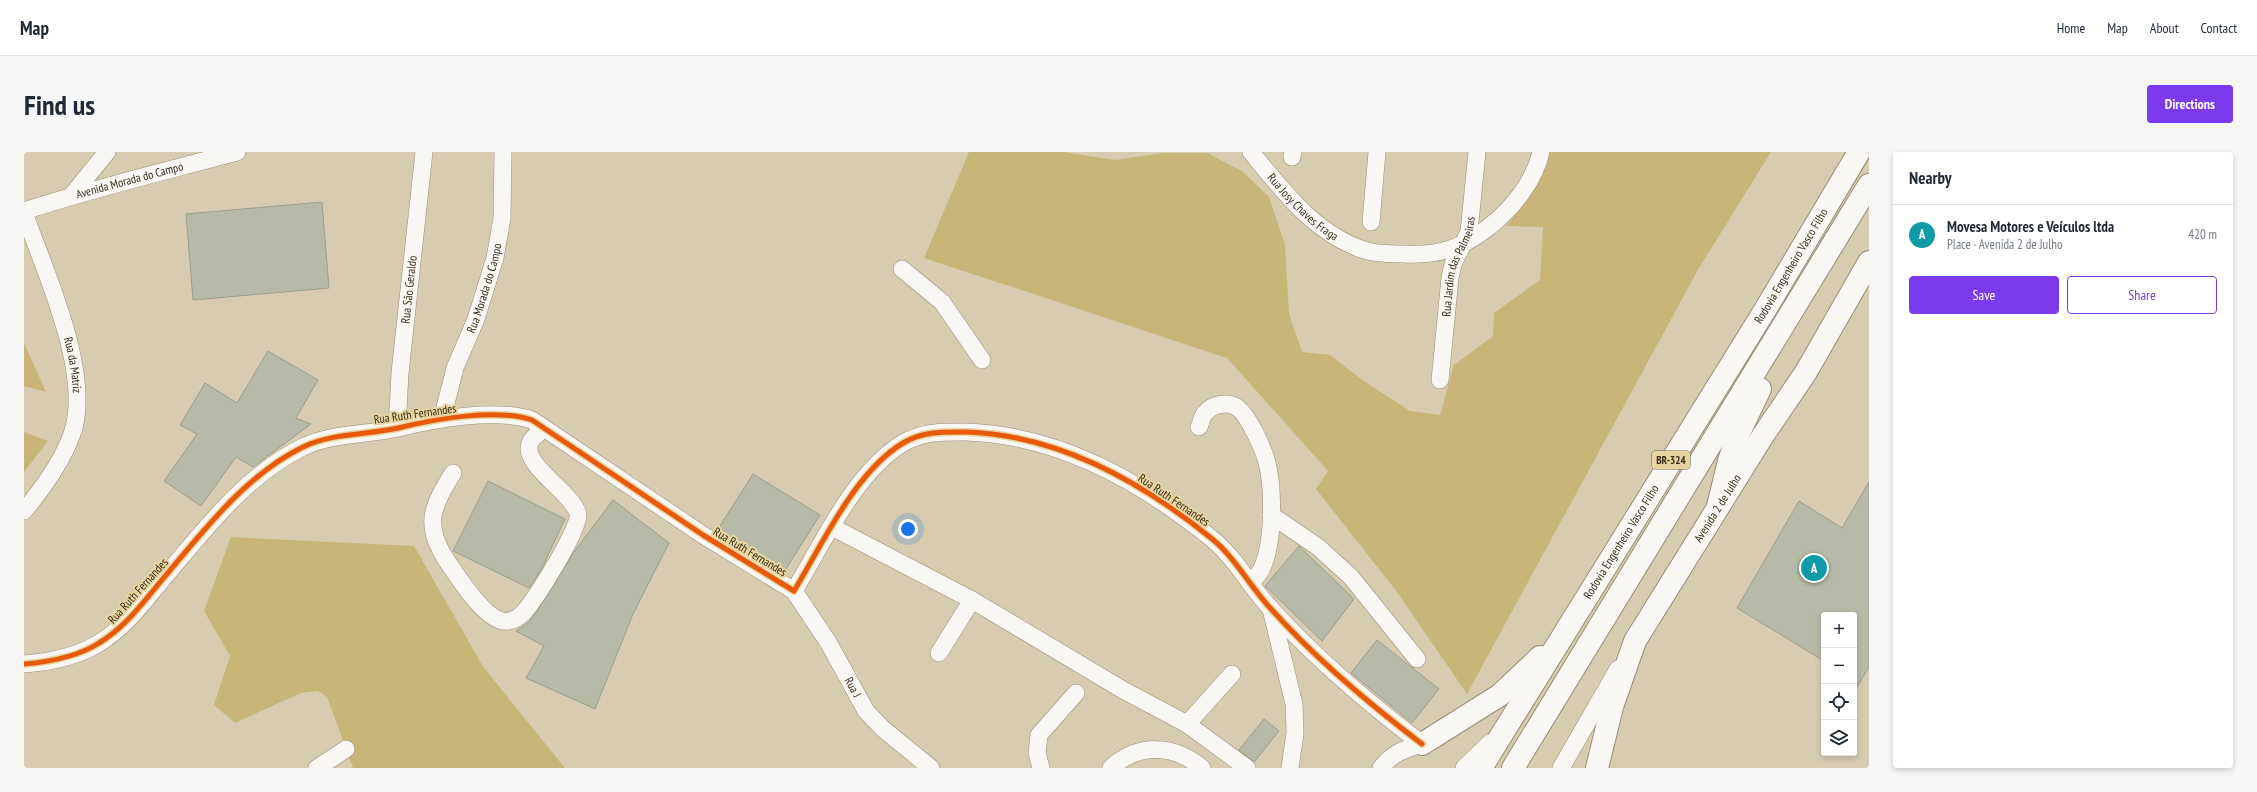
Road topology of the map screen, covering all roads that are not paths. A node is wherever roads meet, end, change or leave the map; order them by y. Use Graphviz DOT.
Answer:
graph roads {
  1 [pos="107,152"];
  2 [pos="237,152"];
  3 [pos="424,152"];
  4 [pos="503,152"];
  5 [pos="1251,152"];
  6 [pos="1378,152"];
  7 [pos="1477,152"];
  8 [pos="1541,152"];
  9 [pos="1859,152"];
  10 [pos="1869,185"];
  11 [pos="72,195"];
  12 [pos="24,212"];
  13 [pos="1371,222"];
  14 [pos="1464,245"];
  15 [pos="1869,262"];
  16 [pos="902,269"];
  17 [pos="1788,320"];
  18 [pos="982,360"];
  19 [pos="1440,380"];
  20 [pos="442,419"];
  21 [pos="1199,427"];
  22 [pos="396,428"];
  23 [pos="544,429"];
  24 [pos="453,473"];
  25 [pos="1718,506"];
  26 [pos="24,511"];
  27 [pos="1271,515"];
  28 [pos="832,527"];
  29 [pos="1251,583"];
  30 [pos="794,591"];
  31 [pos="972,600"];
  32 [pos="1270,609"];
  33 [pos="1576,613"];
  34 [pos="1635,641"];
  35 [pos="938,653"];
  36 [pos="1418,659"];
  37 [pos="24,664"];
  38 [pos="1232,674"];
  39 [pos="1076,693"];
  40 [pos="1187,724"];
  41 [pos="1504,729"];
  42 [pos="1422,744"];
  43 [pos="346,749"];
  44 [pos="317,768"];
  45 [pos="930,768"];
  46 [pos="1041,768"];
  47 [pos="1110,768"];
  48 [pos="1202,768"];
  49 [pos="1247,768"];
  50 [pos="1290,768"];
  51 [pos="1381,768"];
  52 [pos="1464,768"];
  53 [pos="1481,768"];
  54 [pos="1513,768"];
  55 [pos="1561,768"];
  56 [pos="1597,768"];
  1 -- 11 [label="street"];
  2 -- 11 [label="street, Avenida Morada do Campo"];
  3 -- 22 [label="street, Rua São Geraldo"];
  4 -- 20 [label="street, Rua Morada do Campo"];
  5 -- 14 [label="street, Rua Josy Chaves Fraga"];
  6 -- 13 [label="street"];
  7 -- 14 [label="street, Rua Jardim das Palmeiras"];
  8 -- 14 [label="street"];
  9 -- 33 [label="main road, Rodovia Engenheiro Vasco Filho / BR-324"];
  10 -- 17 [label="main road, BR-324"];
  11 -- 12 [label="street, Avenida Morada do Campo"];
  12 -- 26 [label="street, Rua da Matriz"];
  14 -- 19 [label="street, Rua Jardim das Palmeiras"];
  15 -- 25 [label="main road, Avenida 2 de Julho"];
  16 -- 18 [label="street"];
  17 -- 25 [label="main road"];
  17 -- 54 [label="main road, BR-324"];
  20 -- 22 [label="street, Rua Ruth Fernandes"];
  20 -- 23 [label="street, Rua Ruth Fernandes"];
  21 -- 27 [label="street"];
  22 -- 37 [label="street, Rua Ruth Fernandes"];
  23 -- 24 [label="street"];
  23 -- 30 [label="street, Rua Ruth Fernandes"];
  25 -- 34 [label="main road, Avenida 2 de Julho"];
  27 -- 29 [label="street"];
  27 -- 36 [label="street"];
  28 -- 29 [label="street, Rua Ruth Fernandes"];
  28 -- 30 [label="street, Rua Ruth Fernandes"];
  28 -- 31 [label="street"];
  29 -- 32 [label="street, Rua Ruth Fernandes"];
  30 -- 45 [label="street, Rua J"];
  31 -- 35 [label="street"];
  31 -- 40 [label="street"];
  32 -- 42 [label="street, Rua Ruth Fernandes"];
  32 -- 50 [label="street, Rua Ruth Fernandes"];
  33 -- 41 [label="main road, Rodovia Engenheiro Vasco Filho / BR-324"];
  33 -- 42 [label="main road"];
  34 -- 55 [label="street"];
  34 -- 56 [label="main road, Avenida 2 de Julho"];
  38 -- 40 [label="street"];
  39 -- 46 [label="street"];
  40 -- 49 [label="street"];
  41 -- 52 [label="street"];
  41 -- 53 [label="main road, Rodovia Engenheiro Vasco Filho / BR-324"];
  42 -- 51 [label="street"];
  43 -- 44 [label="street"];
  47 -- 48 [label="street"];
}
